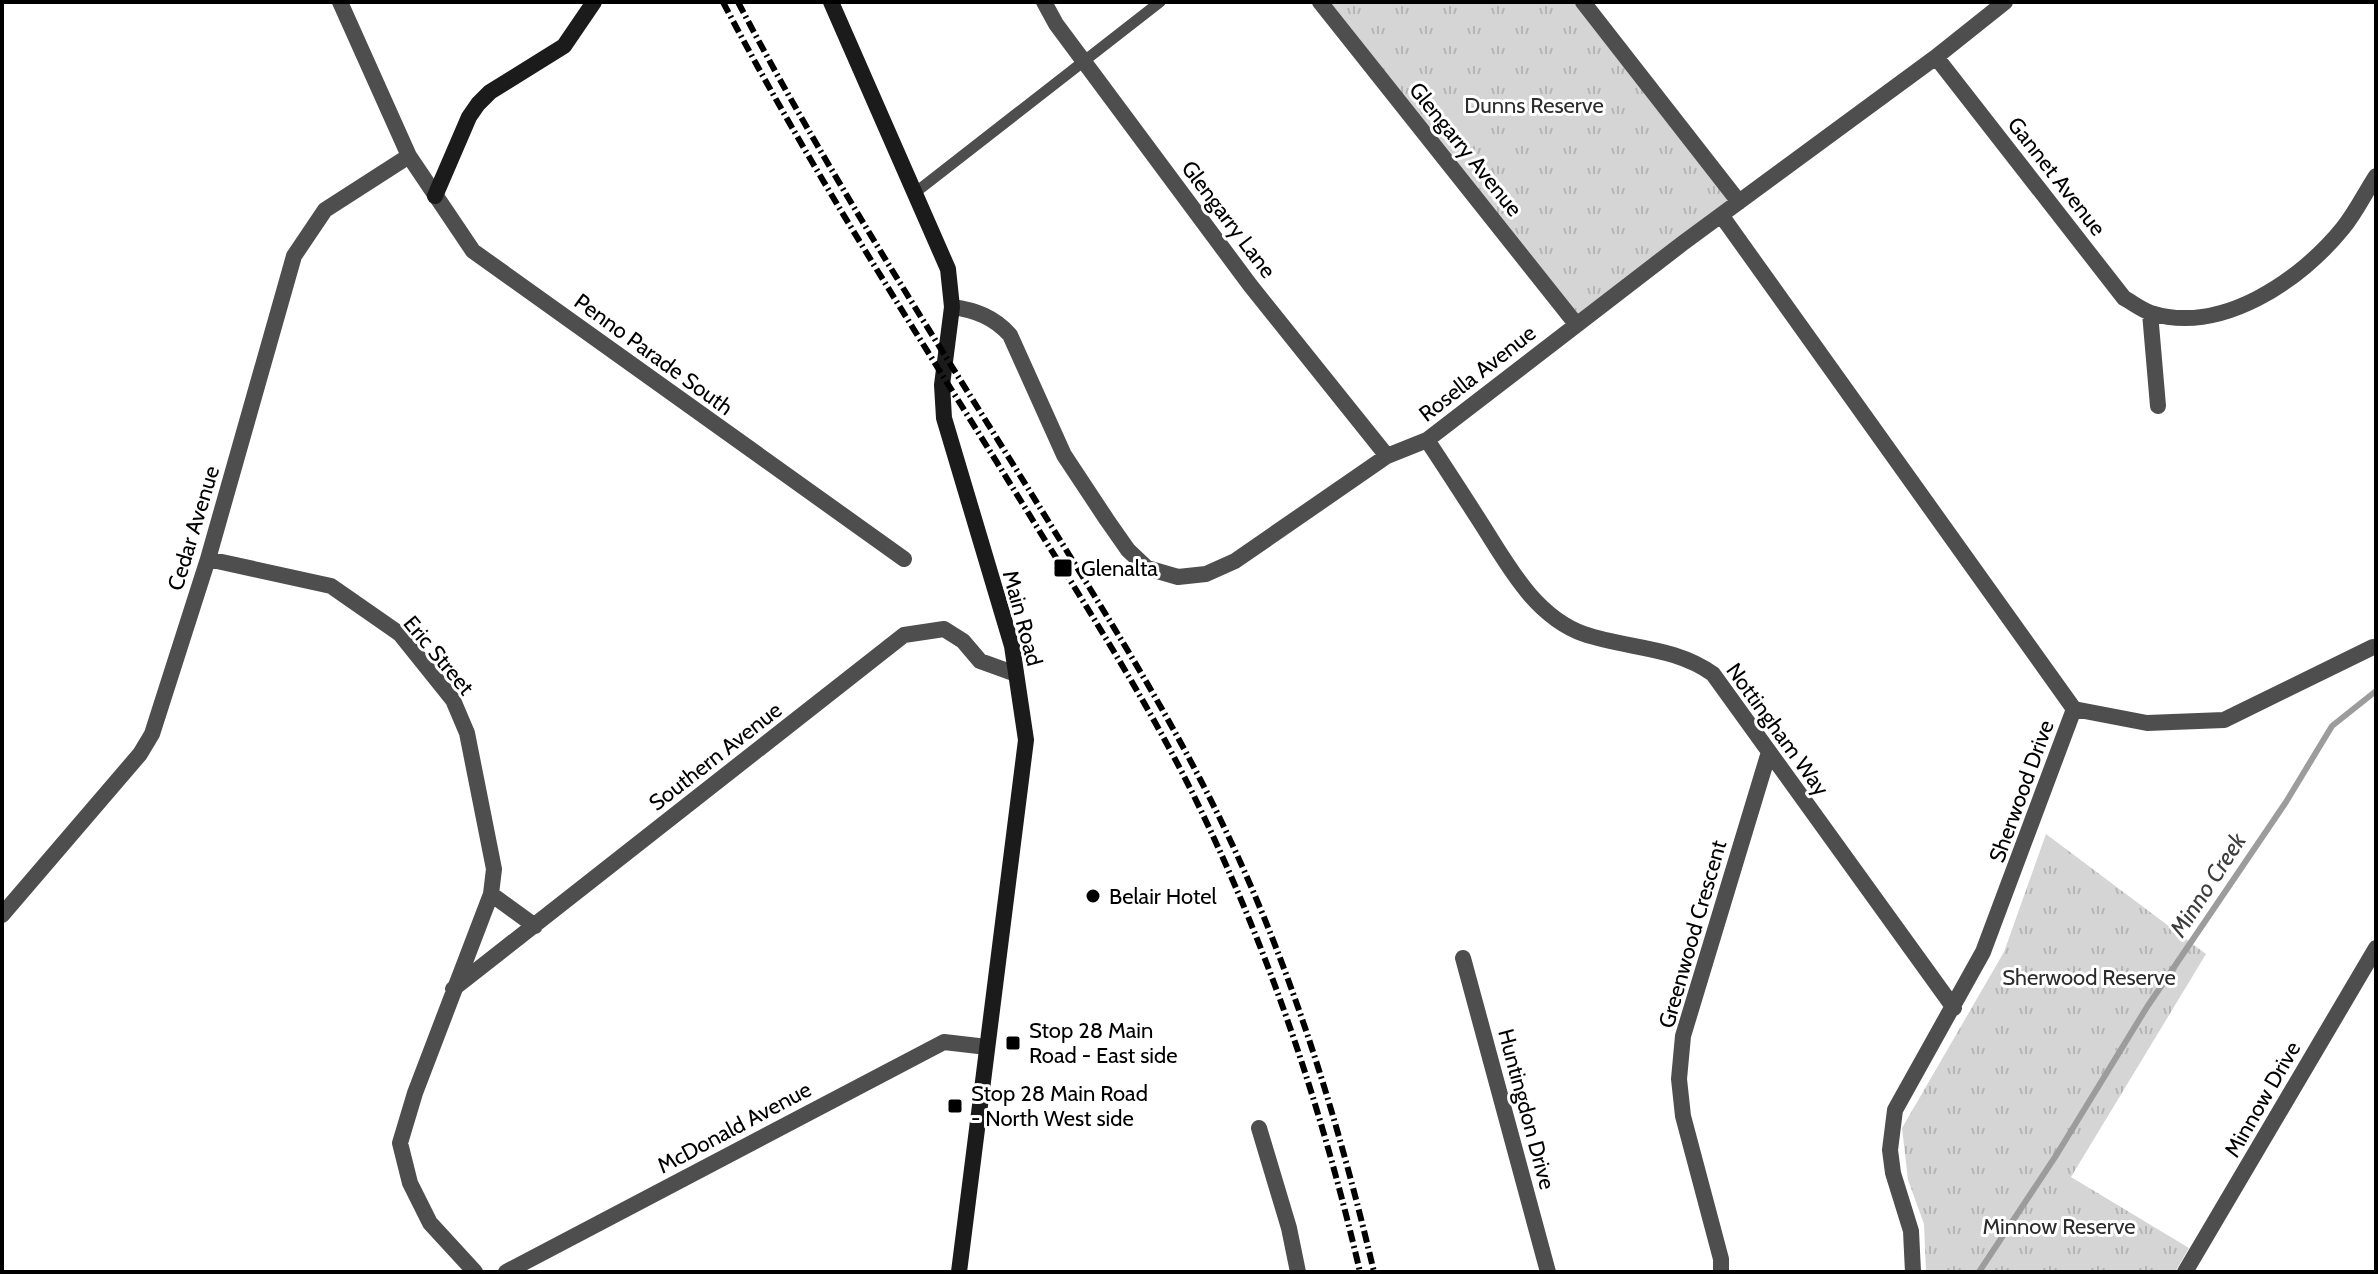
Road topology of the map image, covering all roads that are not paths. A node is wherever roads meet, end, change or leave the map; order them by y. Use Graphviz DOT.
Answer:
graph roads {
  1 [pos="340,2"];
  2 [pos="594,2"];
  3 [pos="831,2"];
  4 [pos="1044,2"];
  5 [pos="1160,2"];
  6 [pos="1320,2"];
  7 [pos="1583,2"];
  8 [pos="2005,2"];
  9 [pos="1936,57"];
  10 [pos="1084,62"];
  11 [pos="409,156"];
  12 [pos="2376,176"];
  13 [pos="916,192"];
  14 [pos="435,196"];
  15 [pos="1739,202"];
  16 [pos="1721,215"];
  17 [pos="952,307"];
  18 [pos="2150,313"];
  19 [pos="1576,324"];
  20 [pos="2158,406"];
  21 [pos="1427,440"];
  22 [pos="1387,456"];
  23 [pos="208,559"];
  24 [pos="904,559"];
  25 [pos="2373,647"];
  26 [pos="1016,674"];
  27 [pos="2074,709"];
  28 [pos="1769,752"];
  29 [pos="491,894"];
  30 [pos="2,915"];
  31 [pos="535,926"];
  32 [pos="2376,948"];
  33 [pos="1463,958"];
  34 [pos="453,989"];
  35 [pos="1954,1008"];
  36 [pos="987,1047"];
  37 [pos="1259,1128"];
  38 [pos="475,1272"];
  39 [pos="506,1272"];
  40 [pos="959,1272"];
  41 [pos="1298,1272"];
  42 [pos="1548,1272"];
  43 [pos="1721,1272"];
  44 [pos="1913,1272"];
  45 [pos="2185,1272"];
  1 -- 11 [label="street, Penno Parade South"];
  2 -- 14 [label="main road"];
  3 -- 13 [label="main road, Main Road"];
  4 -- 10 [label="street, Glengarry Lane"];
  5 -- 10 [label="lane"];
  6 -- 19 [label="street, Glengarry Avenue"];
  7 -- 15 [label="street"];
  8 -- 9 [label="street, Rosella Avenue"];
  9 -- 15 [label="street, Rosella Avenue"];
  9 -- 18 [label="street, Gannet Avenue"];
  10 -- 13 [label="lane"];
  10 -- 22 [label="street, Glengarry Lane"];
  11 -- 14 [label="street, Penno Parade South"];
  11 -- 23 [label="street, Cedar Avenue"];
  12 -- 18 [label="street"];
  13 -- 17 [label="main road, Main Road"];
  14 -- 24 [label="street, Penno Parade South"];
  15 -- 16 [label="street, Rosella Avenue"];
  16 -- 19 [label="street, Rosella Avenue"];
  16 -- 27 [label="street, Sherwood Drive"];
  17 -- 22 [label="street, Rosella Avenue"];
  17 -- 26 [label="main road, Main Road"];
  18 -- 20 [label="street"];
  19 -- 21 [label="street, Rosella Avenue"];
  21 -- 22 [label="street, Rosella Avenue"];
  21 -- 28 [label="street, Nottingham Way"];
  23 -- 29 [label="street, Eric Street"];
  23 -- 30 [label="street, Cedar Avenue"];
  25 -- 27 [label="street"];
  26 -- 31 [label="street, Southern Avenue"];
  26 -- 36 [label="main road, Main Road"];
  27 -- 35 [label="street, Sherwood Drive"];
  28 -- 35 [label="street, Nottingham Way"];
  28 -- 43 [label="street, Greenwood Crescent"];
  29 -- 31 [label="street"];
  29 -- 34 [label="street"];
  31 -- 34 [label="street, Southern Avenue"];
  32 -- 45 [label="street, Minnow Drive"];
  33 -- 42 [label="street, Huntingdon Drive"];
  34 -- 38 [label="street"];
  35 -- 44 [label="street, Sherwood Drive"];
  36 -- 39 [label="street, McDonald Avenue"];
  36 -- 40 [label="main road, Main Road"];
  37 -- 41 [label="street"];
}
